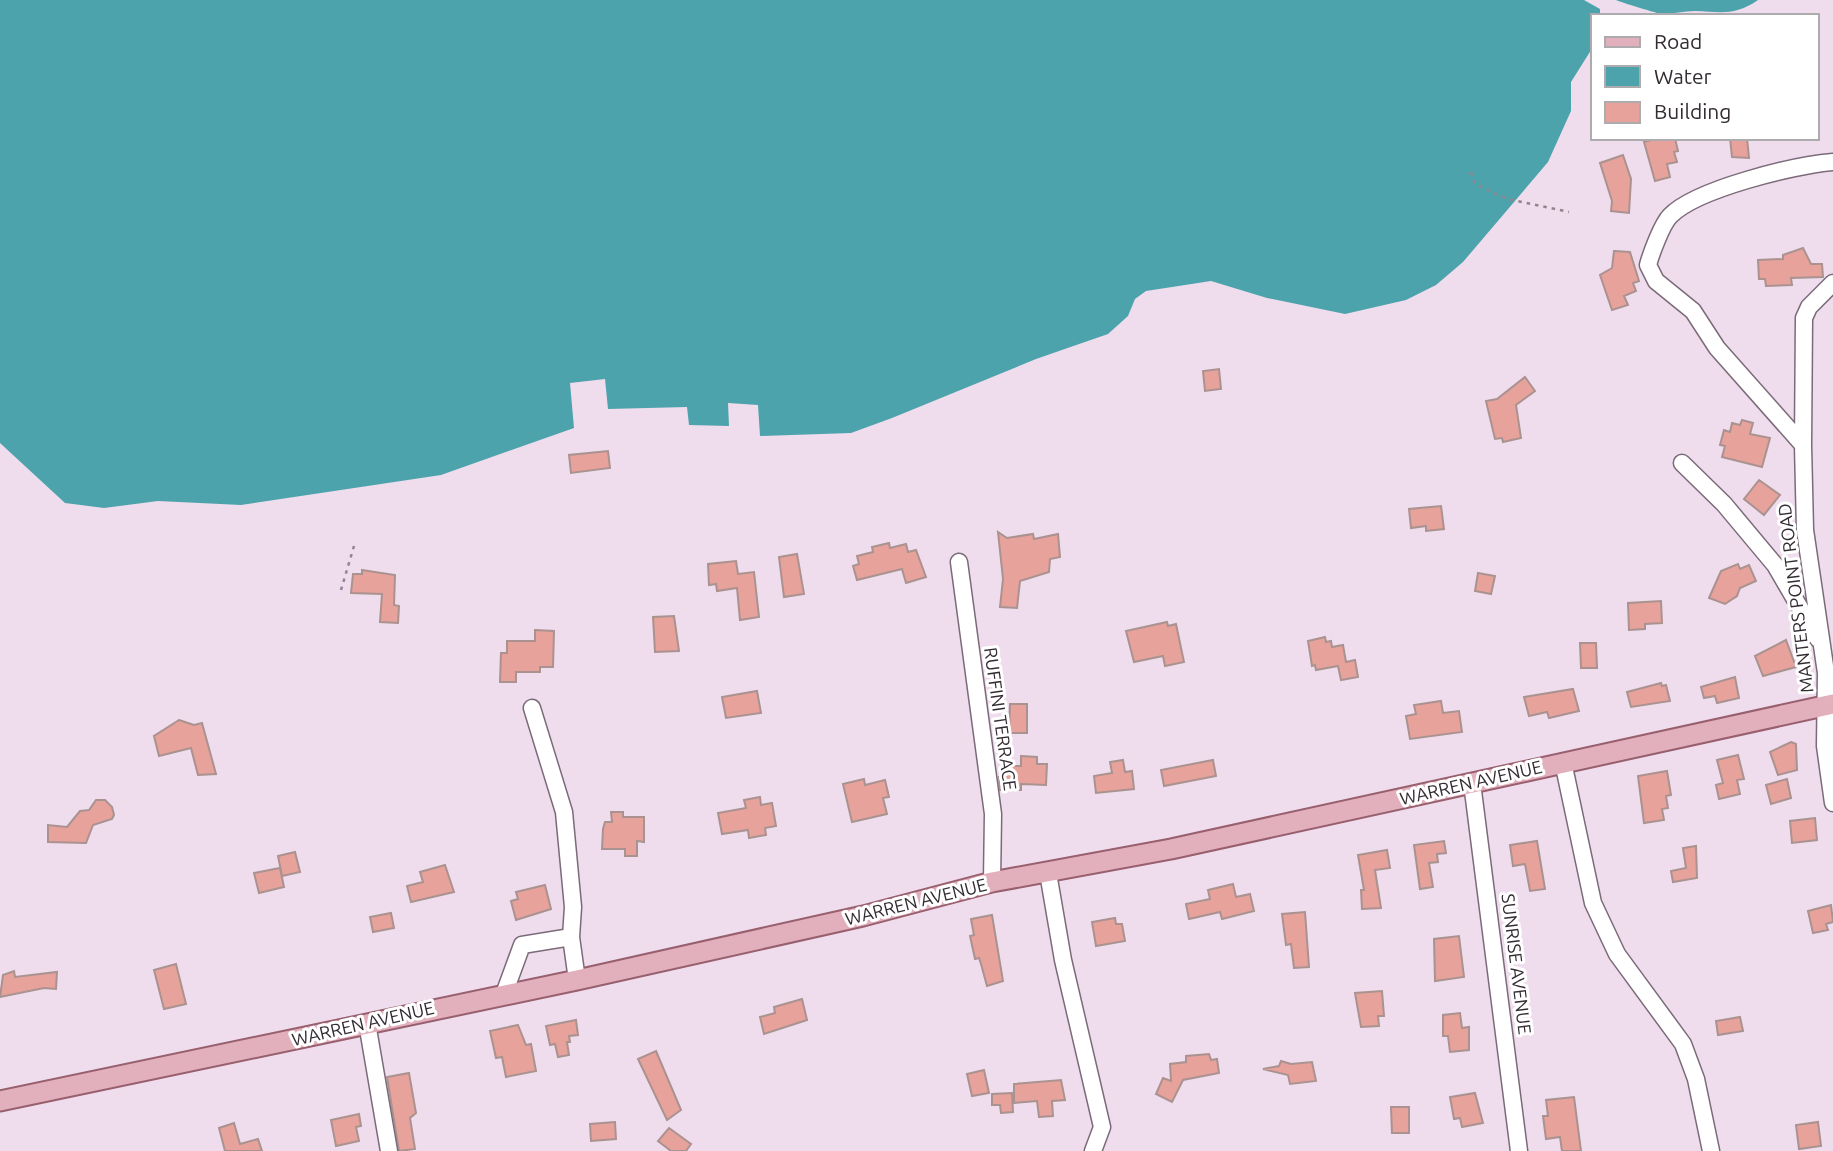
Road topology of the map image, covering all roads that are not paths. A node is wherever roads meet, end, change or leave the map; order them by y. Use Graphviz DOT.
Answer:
graph roads {
  1 [pos="1833,162"];
  2 [pos="1833,283"];
  3 [pos="1803,445"];
  4 [pos="1682,463"];
  5 [pos="959,562"];
  6 [pos="1821,644"];
  7 [pos="1830,705"];
  8 [pos="532,708"];
  9 [pos="1563,762"];
  10 [pos="1472,783"];
  11 [pos="1833,803"];
  12 [pos="1048,873"];
  13 [pos="992,882"];
  14 [pos="571,937"];
  15 [pos="577,980"];
  16 [pos="504,994"];
  17 [pos="368,1023"];
  18 [pos="0,1101"];
  19 [pos="389,1151"];
  20 [pos="1093,1151"];
  21 [pos="1519,1151"];
  22 [pos="1712,1151"];
  1 -- 3 [label="street"];
  2 -- 3 [label="street, MANTERS POINT ROAD"];
  3 -- 6 [label="street, MANTERS POINT ROAD"];
  4 -- 6 [label="street"];
  5 -- 13 [label="street, RUFFINI TERRACE"];
  6 -- 7 [label="street, MANTERS POINT ROAD"];
  7 -- 9 [label="main road, WARREN AVENUE"];
  7 -- 11 [label="street, MANTERS POINT ROAD"];
  8 -- 14 [label="street"];
  9 -- 10 [label="main road, WARREN AVENUE"];
  9 -- 22 [label="street"];
  10 -- 12 [label="main road, WARREN AVENUE"];
  10 -- 21 [label="street, SUNRISE AVENUE"];
  12 -- 13 [label="main road, WARREN AVENUE"];
  12 -- 20 [label="street"];
  13 -- 15 [label="main road, WARREN AVENUE"];
  14 -- 15 [label="street"];
  14 -- 16 [label="street"];
  15 -- 16 [label="main road, WARREN AVENUE"];
  16 -- 17 [label="main road, WARREN AVENUE"];
  17 -- 18 [label="main road, WARREN AVENUE"];
  17 -- 19 [label="street"];
}
